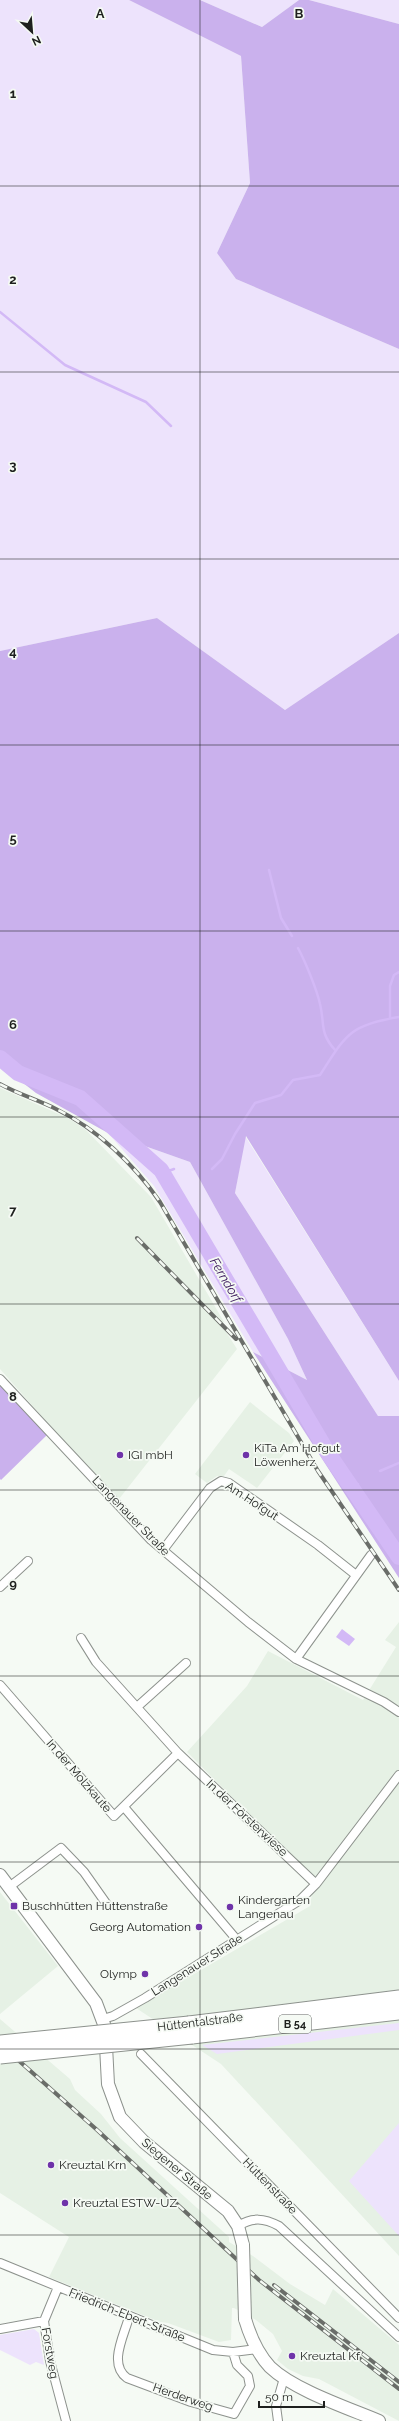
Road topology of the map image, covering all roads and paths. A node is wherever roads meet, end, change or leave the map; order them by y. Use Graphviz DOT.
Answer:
graph roads {
  1 [pos="0,1378"];
  2 [pos="162,1550"];
  3 [pos="371,1555"];
  4 [pos="28,1561"];
  5 [pos="356,1575"];
  6 [pos="0,1587"];
  7 [pos="81,1638"];
  8 [pos="296,1658"];
  9 [pos="186,1663"];
  10 [pos="0,1685"];
  11 [pos="137,1707"];
  12 [pos="399,1712"];
  13 [pos="178,1753"];
  14 [pos="398,1776"];
  15 [pos="124,1807"];
  16 [pos="0,1875"];
  17 [pos="316,1884"];
  18 [pos="9,1887"];
  19 [pos="108,1906"];
  20 [pos="237,1940"];
  21 [pos="399,1998"];
  22 [pos="399,2012"];
  23 [pos="103,2019"];
  24 [pos="191,2030"];
  25 [pos="0,2043"];
  26 [pos="141,2054"];
  27 [pos="0,2056"];
  28 [pos="238,2226"];
  29 [pos="0,2263"];
  30 [pos="58,2287"];
  31 [pos="129,2317"];
  32 [pos="399,2318"];
  33 [pos="44,2321"];
  34 [pos="0,2329"];
  35 [pos="399,2337"];
  36 [pos="257,2349"];
  37 [pos="234,2352"];
  38 [pos="284,2378"];
  39 [pos="66,2421"];
  40 [pos="278,2421"];
  41 [pos="379,2421"];
  1 -- 2 [label="street, Langenauer Straße"];
  2 -- 5 [label="street, Am Hofgut"];
  2 -- 8 [label="street, Langenauer Straße"];
  3 -- 5 [label="street"];
  4 -- 6 [label="street"];
  5 -- 8 [label="street"];
  7 -- 11 [label="street, In der Försterwiese"];
  8 -- 12 [label="street, Langenauer Straße"];
  9 -- 11 [label="street"];
  10 -- 15 [label="street, In der Molzkaute"];
  11 -- 13 [label="street, In der Försterwiese"];
  13 -- 15 [label="street"];
  13 -- 17 [label="street, In der Försterwiese"];
  14 -- 17 [label="street, Langenauer Straße"];
  15 -- 20 [label="street, In der Molzkaute"];
  16 -- 18 [label="main road, Siegener Straße"];
  17 -- 20 [label="street, Langenauer Straße"];
  18 -- 19 [label="street"];
  18 -- 23 [label="main road, Siegener Straße"];
  20 -- 23 [label="street, Langenauer Straße"];
  21 -- 24 [label="highway, Hüttentalstraße / B 54"];
  22 -- 24 [label="highway, Hüttentalstraße / B 54"];
  23 -- 28 [label="main road, Siegener Straße"];
  24 -- 25 [label="highway, Hüttentalstraße / B 54, bridge"];
  24 -- 27 [label="highway, Hüttentalstraße / B 54, bridge"];
  26 -- 32 [label="street, Hüttenstraße"];
  28 -- 35 [label="street, Hüttenstraße"];
  28 -- 36 [label="main road, Siegener Straße, bridge"];
  29 -- 30 [label="street, Friedrich-Ebert-Straße"];
  30 -- 31 [label="street, Friedrich-Ebert-Straße"];
  30 -- 33 [label="street, Forstweg"];
  31 -- 37 [label="street, Friedrich-Ebert-Straße"];
  31 -- 37 [label="street, Herderweg"];
  33 -- 34 [label="street"];
  33 -- 39 [label="street, Forstweg"];
  36 -- 37 [label="street, Friedrich-Ebert-Straße"];
  36 -- 38 [label="main road, Siegener Straße"];
  38 -- 40 [label="street"];
  38 -- 41 [label="main road, Siegener Straße"];
}
